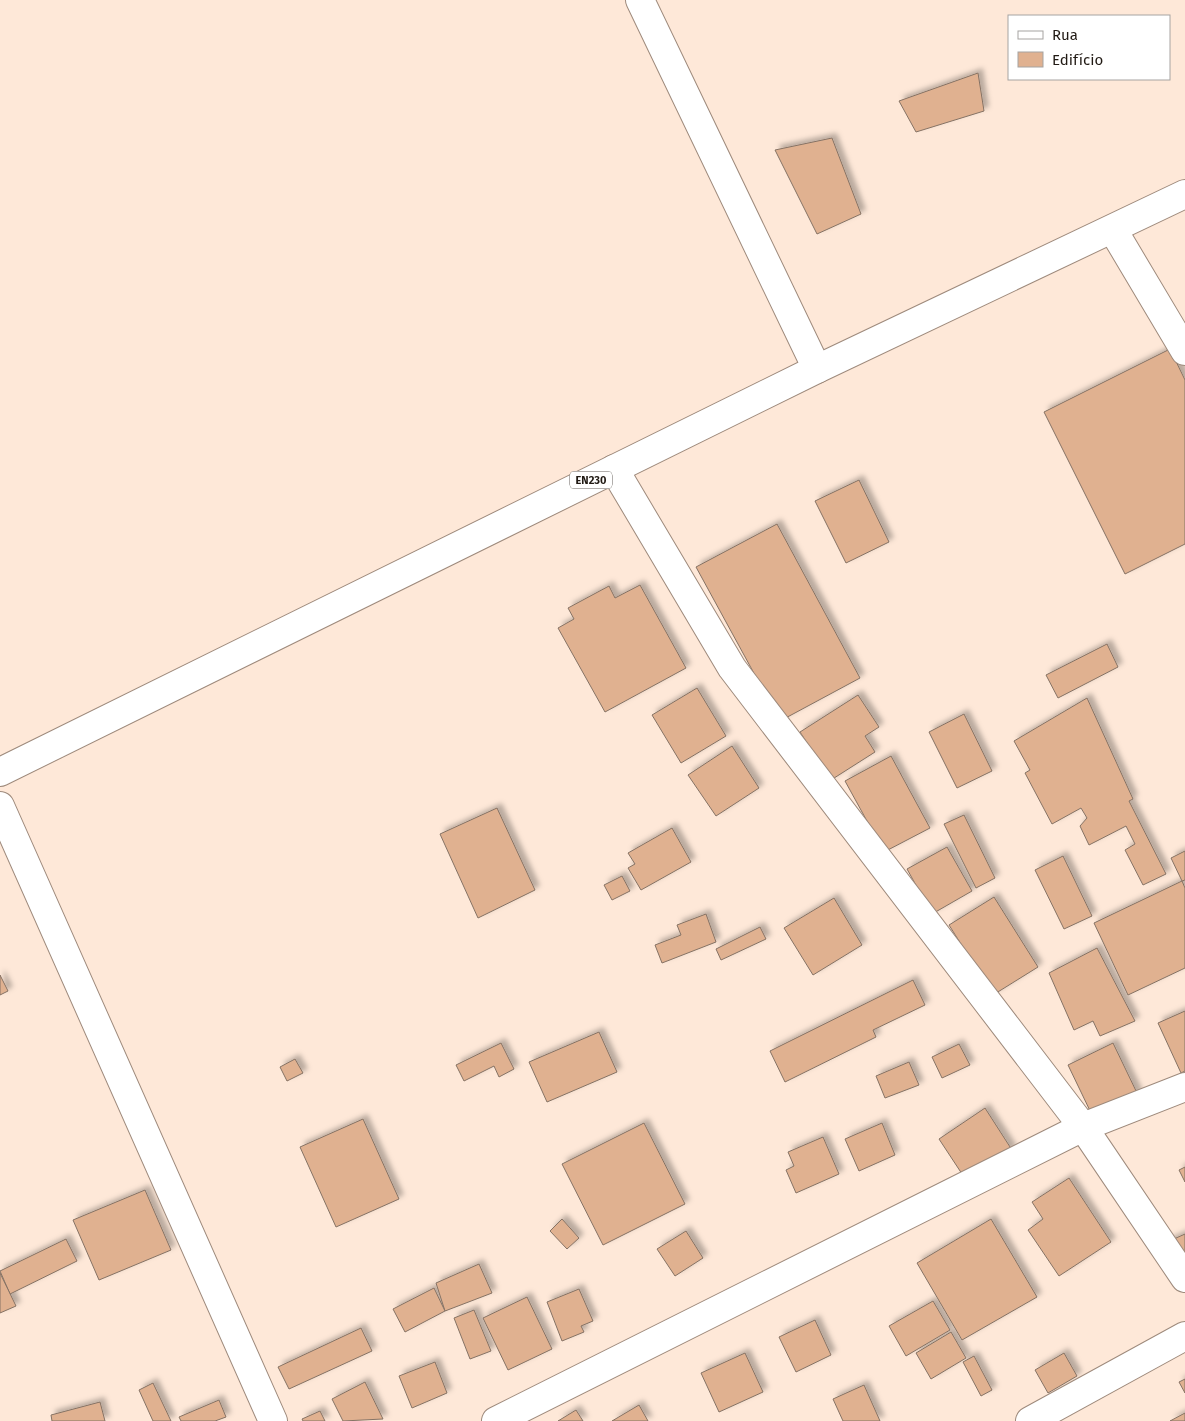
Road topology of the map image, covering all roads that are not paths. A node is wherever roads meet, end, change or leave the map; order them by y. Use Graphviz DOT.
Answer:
graph roads {
  1 [pos="640,0"];
  2 [pos="1185,194"];
  3 [pos="1112,230"];
  4 [pos="1185,350"];
  5 [pos="817,369"];
  6 [pos="614,469"];
  7 [pos="0,772"];
  8 [pos="0,806"];
  9 [pos="1185,1087"];
  10 [pos="1083,1126"];
  11 [pos="1185,1278"];
  12 [pos="1185,1336"];
  13 [pos="273,1421"];
  14 [pos="496,1421"];
  15 [pos="1030,1421"];
  1 -- 5 [label="street"];
  2 -- 3 [label="street, EN230"];
  3 -- 4 [label="street"];
  3 -- 5 [label="street, EN230"];
  5 -- 6 [label="street, EN230"];
  6 -- 7 [label="street, EN230"];
  6 -- 10 [label="street"];
  8 -- 13 [label="street"];
  9 -- 10 [label="street"];
  10 -- 11 [label="street"];
  10 -- 14 [label="street"];
  12 -- 15 [label="street"];
}
